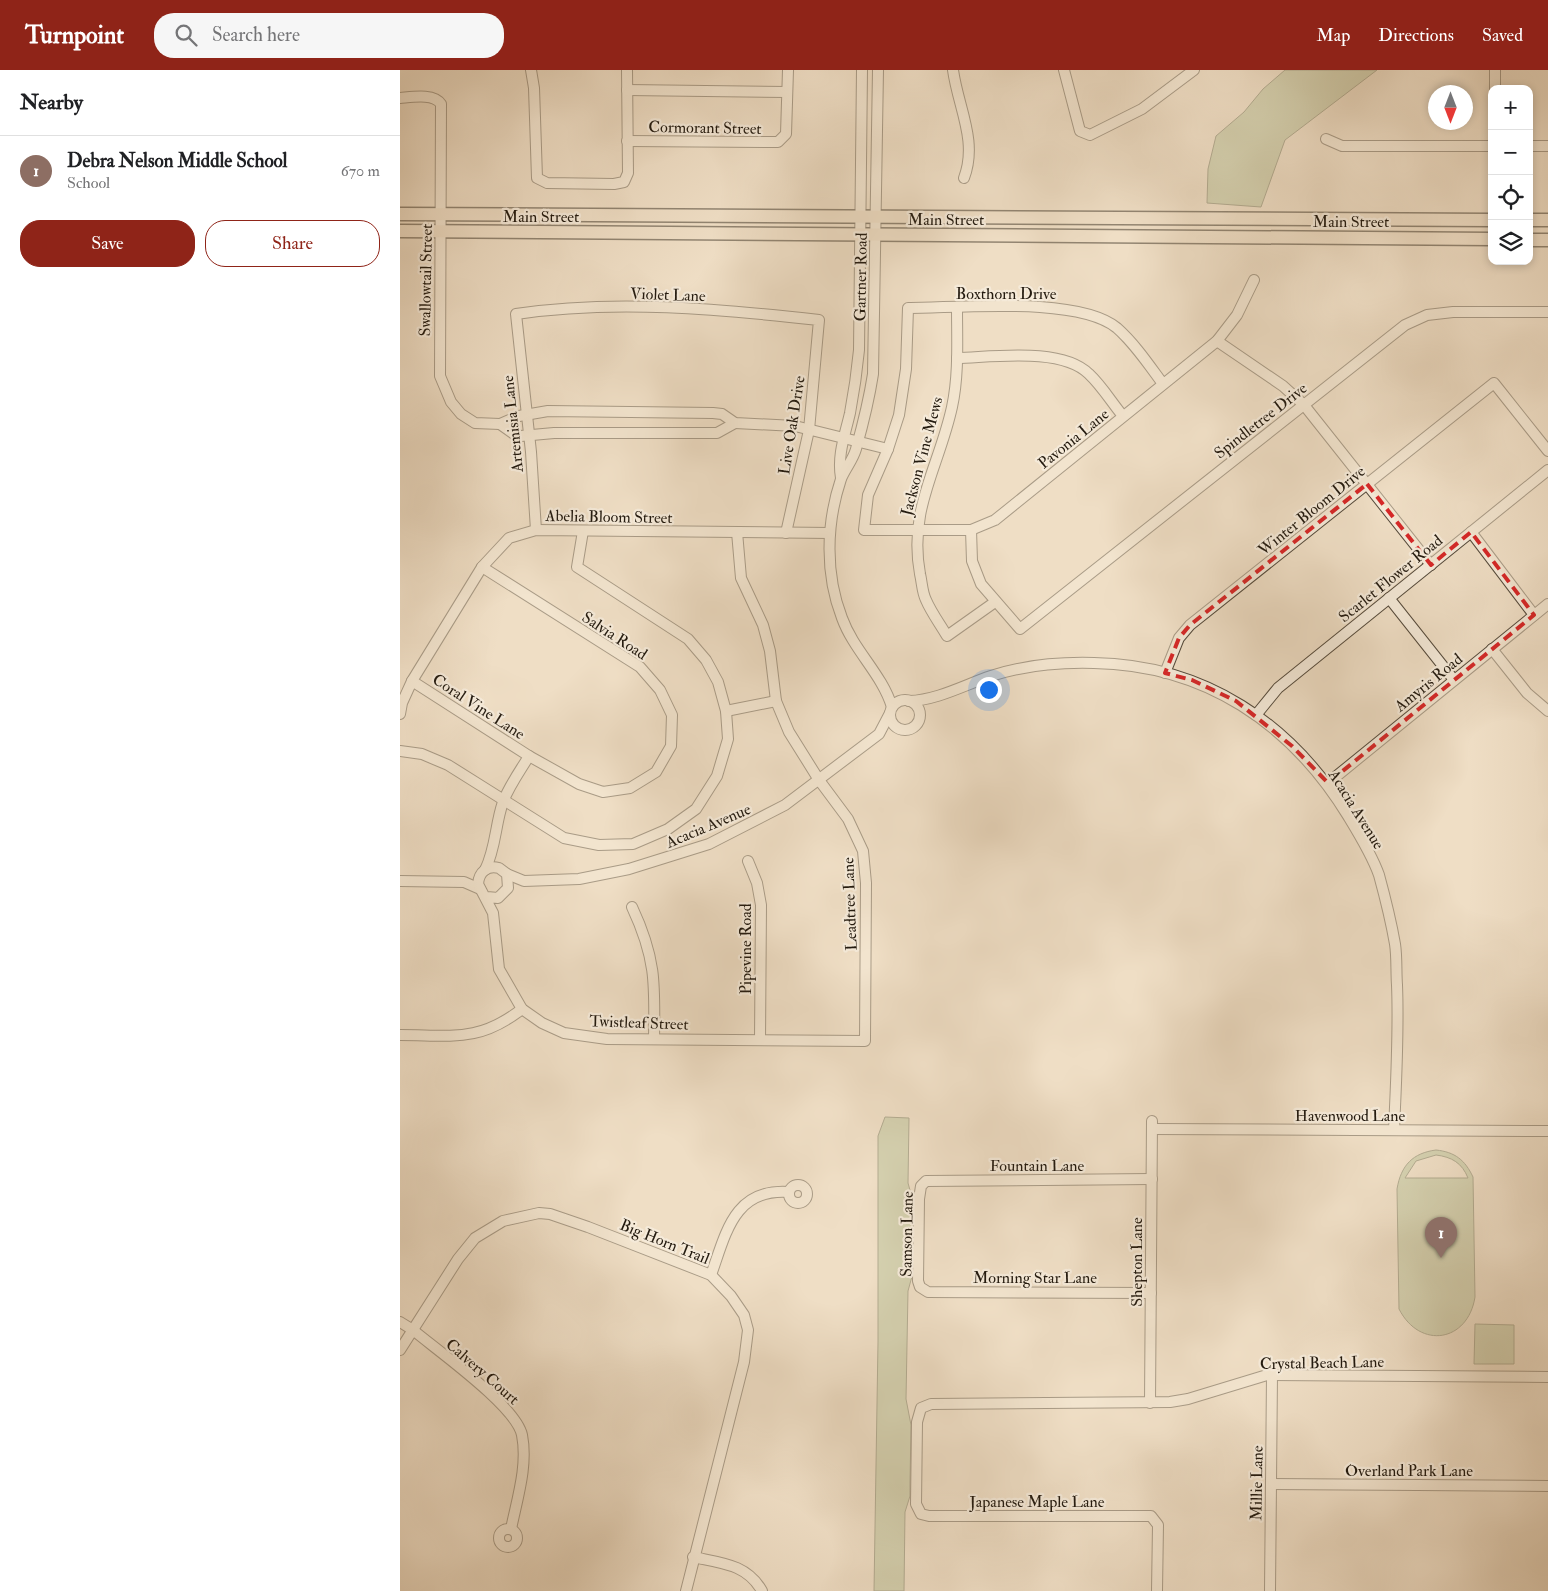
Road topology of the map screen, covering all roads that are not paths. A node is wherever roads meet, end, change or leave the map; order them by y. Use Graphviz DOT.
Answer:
graph roads {
  1 [pos="531,70"];
  2 [pos="627,70"];
  3 [pos="788,70"];
  4 [pos="862,70"];
  5 [pos="878,70"];
  6 [pos="953,70"];
  7 [pos="1064,70"];
  8 [pos="1194,70"];
  9 [pos="1496,70"];
  10 [pos="1495,85"];
  11 [pos="627,90"];
  12 [pos="787,92"];
  13 [pos="400,98"];
  14 [pos="1326,138"];
  15 [pos="627,141"];
  16 [pos="1488,146"];
  17 [pos="1533,146"];
  18 [pos="1548,146"];
  19 [pos="964,178"];
  20 [pos="400,214"];
  21 [pos="441,215"];
  22 [pos="859,218"];
  23 [pos="875,218"];
  24 [pos="1488,220"];
  25 [pos="1533,220"];
  26 [pos="1548,220"];
  27 [pos="400,231"];
  28 [pos="441,232"];
  29 [pos="859,235"];
  30 [pos="875,235"];
  31 [pos="1488,239"];
  32 [pos="1533,240"];
  33 [pos="1548,240"];
  34 [pos="1254,280"];
  35 [pos="957,308"];
  36 [pos="1548,312"];
  37 [pos="516,314"];
  38 [pos="819,320"];
  39 [pos="1217,341"];
  40 [pos="957,358"];
  41 [pos="1163,384"];
  42 [pos="1304,405"];
  43 [pos="527,415"];
  44 [pos="1123,416"];
  45 [pos="735,423"];
  46 [pos="500,424"];
  47 [pos="809,430"];
  48 [pos="529,435"];
  49 [pos="843,438"];
  50 [pos="858,442"];
  51 [pos="888,449"];
  52 [pos="1548,451"];
  53 [pos="1548,470"];
  54 [pos="841,478"];
  55 [pos="1367,484"];
  56 [pos="536,530"];
  57 [pos="918,530"];
  58 [pos="970,530"];
  59 [pos="584,531"];
  60 [pos="737,532"];
  61 [pos="1471,532"];
  62 [pos="786,533"];
  63 [pos="830,534"];
  64 [pos="1431,565"];
  65 [pos="482,567"];
  66 [pos="1389,598"];
  67 [pos="995,602"];
  68 [pos="1548,604"];
  69 [pos="1534,615"];
  70 [pos="1492,649"];
  71 [pos="1165,673"];
  72 [pos="1454,680"];
  73 [pos="412,681"];
  74 [pos="883,684"];
  75 [pos="934,698"];
  76 [pos="776,701"];
  77 [pos="906,701"];
  78 [pos="891,710"];
  79 [pos="726,711"];
  80 [pos="1548,711"];
  81 [pos="921,713"];
  82 [pos="400,714"];
  83 [pos="1256,715"];
  84 [pos="903,730"];
  85 [pos="879,734"];
  86 [pos="400,751"];
  87 [pos="529,756"];
  88 [pos="819,780"];
  89 [pos="1328,783"];
  90 [pos="504,800"];
  91 [pos="493,854"];
  92 [pos="748,861"];
  93 [pos="483,872"];
  94 [pos="505,872"];
  95 [pos="400,881"];
  96 [pos="524,881"];
  97 [pos="464,882"];
  98 [pos="505,892"];
  99 [pos="483,893"];
  100 [pos="632,906"];
  101 [pos="493,913"];
  102 [pos="522,1009"];
  103 [pos="400,1035"];
  104 [pos="654,1039"];
  105 [pos="760,1040"];
  106 [pos="865,1041"];
  107 [pos="1152,1125"];
  108 [pos="1394,1130"];
  109 [pos="1548,1131"];
  110 [pos="1152,1179"];
  111 [pos="923,1183"];
  112 [pos="789,1192"];
  113 [pos="711,1275"];
  114 [pos="920,1287"];
  115 [pos="1151,1292"];
  116 [pos="400,1322"];
  117 [pos="413,1330"];
  118 [pos="400,1350"];
  119 [pos="1272,1375"];
  120 [pos="1548,1377"];
  121 [pos="1150,1402"];
  122 [pos="1271,1484"];
  123 [pos="1548,1486"];
  124 [pos="918,1512"];
  125 [pos="511,1529"];
  126 [pos="693,1557"];
  127 [pos="686,1591"];
  128 [pos="762,1591"];
  129 [pos="1157,1591"];
  130 [pos="1270,1591"];
  1 -- 15 [label="street"];
  2 -- 11 [label="street"];
  3 -- 12 [label="street"];
  4 -- 22 [label="street, Gartner Road"];
  5 -- 23 [label="street, Gartner Road"];
  6 -- 19 [label="street"];
  7 -- 8 [label="street"];
  9 -- 10 [label="street"];
  11 -- 12 [label="street"];
  11 -- 15 [label="street"];
  12 -- 15 [label="street, Cormorant Street"];
  13 -- 21 [label="street, Swallowtail Street"];
  14 -- 16 [label="street"];
  17 -- 18 [label="street"];
  20 -- 21 [label="main road, Main Street"];
  21 -- 22 [label="main road, Main Street"];
  21 -- 28 [label="street, Swallowtail Street"];
  22 -- 23 [label="main road, Main Street"];
  22 -- 29 [label="street, Gartner Road"];
  23 -- 24 [label="main road, Main Street"];
  23 -- 30 [label="street, Gartner Road"];
  25 -- 26 [label="main road"];
  27 -- 28 [label="main road, Main Street"];
  28 -- 29 [label="main road, Main Street"];
  28 -- 46 [label="street, Swallowtail Street"];
  29 -- 30 [label="main road, Main Street"];
  29 -- 49 [label="street, Gartner Road"];
  30 -- 31 [label="main road, Main Street"];
  30 -- 50 [label="street, Gartner Road"];
  32 -- 33 [label="main road"];
  34 -- 39 [label="street, Pavonia Lane"];
  35 -- 40 [label="street, Jackson Vine Mews"];
  35 -- 41 [label="street, Boxthorn Drive"];
  35 -- 51 [label="street, Boxthorn Drive"];
  36 -- 42 [label="street, Spindletree Drive"];
  37 -- 38 [label="street, Violet Lane"];
  37 -- 43 [label="street, Artemisia Lane"];
  38 -- 47 [label="street, Live Oak Drive"];
  39 -- 41 [label="street, Pavonia Lane"];
  39 -- 42 [label="street"];
  40 -- 44 [label="street"];
  40 -- 57 [label="street, Jackson Vine Mews"];
  41 -- 44 [label="street, Pavonia Lane"];
  42 -- 55 [label="street"];
  42 -- 67 [label="street, Spindletree Drive"];
  43 -- 45 [label="street, Swallowtail Street"];
  43 -- 46 [label="street, Swallowtail Street"];
  43 -- 48 [label="street, Artemisia Lane"];
  44 -- 58 [label="street, Pavonia Lane"];
  45 -- 47 [label="street, Swallowtail Street"];
  45 -- 48 [label="street, Swallowtail Street"];
  46 -- 48 [label="street, Swallowtail Street"];
  47 -- 49 [label="street, Swallowtail Street"];
  47 -- 62 [label="street, Live Oak Drive"];
  48 -- 56 [label="street, Artemisia Lane"];
  49 -- 50 [label="street, Swallowtail Street"];
  49 -- 54 [label="street, Gartner Road"];
  50 -- 51 [label="street, Swallowtail Street"];
  50 -- 54 [label="street, Gartner Road"];
  51 -- 57 [label="street, Pavonia Lane"];
  52 -- 55 [label="street, Winter Bloom Drive"];
  53 -- 61 [label="street, Scarlet Flower Road"];
  54 -- 63 [label="street, Gartner Road"];
  55 -- 64 [label="street"];
  55 -- 71 [label="street, Winter Bloom Drive"];
  56 -- 59 [label="street, Abelia Bloom Street"];
  56 -- 65 [label="street, Abelia Bloom Street"];
  57 -- 58 [label="street, Pavonia Lane"];
  57 -- 67 [label="street, Jackson Vine Mews"];
  58 -- 67 [label="street"];
  59 -- 60 [label="street, Abelia Bloom Street"];
  59 -- 79 [label="street"];
  60 -- 62 [label="street, Abelia Bloom Street"];
  60 -- 76 [label="street, Leadtree Lane"];
  61 -- 64 [label="street, Scarlet Flower Road"];
  61 -- 69 [label="street"];
  62 -- 63 [label="street, Abelia Bloom Street"];
  63 -- 74 [label="street, Gartner Road"];
  64 -- 66 [label="street, Scarlet Flower Road"];
  65 -- 73 [label="street, Abelia Bloom Street"];
  65 -- 87 [label="street, Salvia Road"];
  66 -- 72 [label="street"];
  66 -- 83 [label="street, Scarlet Flower Road"];
  68 -- 69 [label="street, Amyris Road"];
  69 -- 70 [label="street, Amyris Road"];
  70 -- 72 [label="street, Amyris Road"];
  70 -- 80 [label="street"];
  71 -- 75 [label="street, Acacia Avenue"];
  71 -- 83 [label="street, Acacia Avenue"];
  72 -- 89 [label="street, Amyris Road"];
  73 -- 82 [label="street, Abelia Bloom Street"];
  73 -- 87 [label="street, Coral Vine Lane"];
  74 -- 77 [label="street"];
  74 -- 78 [label="street"];
  75 -- 77 [label="street"];
  75 -- 81 [label="street"];
  76 -- 79 [label="street"];
  76 -- 88 [label="street, Leadtree Lane"];
  77 -- 78 [label="street"];
  77 -- 81 [label="street"];
  78 -- 84 [label="street"];
  78 -- 85 [label="street"];
  79 -- 90 [label="street"];
  81 -- 84 [label="street"];
  83 -- 89 [label="street, Acacia Avenue"];
  84 -- 85 [label="street"];
  85 -- 88 [label="street, Acacia Avenue"];
  86 -- 90 [label="street"];
  87 -- 90 [label="street"];
  88 -- 96 [label="street, Acacia Avenue"];
  88 -- 106 [label="street, Leadtree Lane"];
  89 -- 108 [label="street, Acacia Avenue"];
  90 -- 91 [label="street"];
  91 -- 93 [label="street"];
  91 -- 94 [label="street"];
  92 -- 105 [label="street, Pipevine Road"];
  93 -- 94 [label="street"];
  93 -- 97 [label="street"];
  93 -- 99 [label="street"];
  94 -- 96 [label="street, Acacia Avenue"];
  94 -- 98 [label="street"];
  95 -- 97 [label="street"];
  96 -- 98 [label="street, Acacia Avenue"];
  97 -- 99 [label="street"];
  98 -- 99 [label="street"];
  98 -- 101 [label="street"];
  99 -- 101 [label="street, Twistleaf Street"];
  100 -- 104 [label="street"];
  101 -- 102 [label="street, Twistleaf Street"];
  102 -- 103 [label="street"];
  102 -- 104 [label="street, Twistleaf Street"];
  104 -- 105 [label="street, Twistleaf Street"];
  105 -- 106 [label="street, Twistleaf Street"];
  107 -- 108 [label="street, Havenwood Lane"];
  107 -- 110 [label="street, Shepton Lane"];
  108 -- 109 [label="street, Havenwood Lane"];
  110 -- 111 [label="street, Fountain Lane"];
  110 -- 115 [label="street, Shepton Lane"];
  111 -- 114 [label="street, Samson Lane"];
  112 -- 113 [label="street"];
  113 -- 117 [label="street, Big Horn Trail"];
  113 -- 126 [label="street, Big Horn Trail"];
  114 -- 115 [label="street, Morning Star Lane"];
  115 -- 121 [label="street, Shepton Lane"];
  116 -- 117 [label="street, Calvery Court"];
  117 -- 118 [label="street, Big Horn Trail"];
  117 -- 125 [label="street, Calvery Court"];
  119 -- 120 [label="street, Crystal Beach Lane"];
  119 -- 121 [label="street, Crystal Beach Lane"];
  119 -- 122 [label="street, Millie Lane"];
  121 -- 124 [label="street, Crystal Beach Lane"];
  122 -- 123 [label="street, Overland Park Lane"];
  122 -- 130 [label="street, Millie Lane"];
  124 -- 129 [label="street, Japanese Maple Lane"];
  126 -- 127 [label="street, Big Horn Trail"];
  126 -- 128 [label="street"];
}
